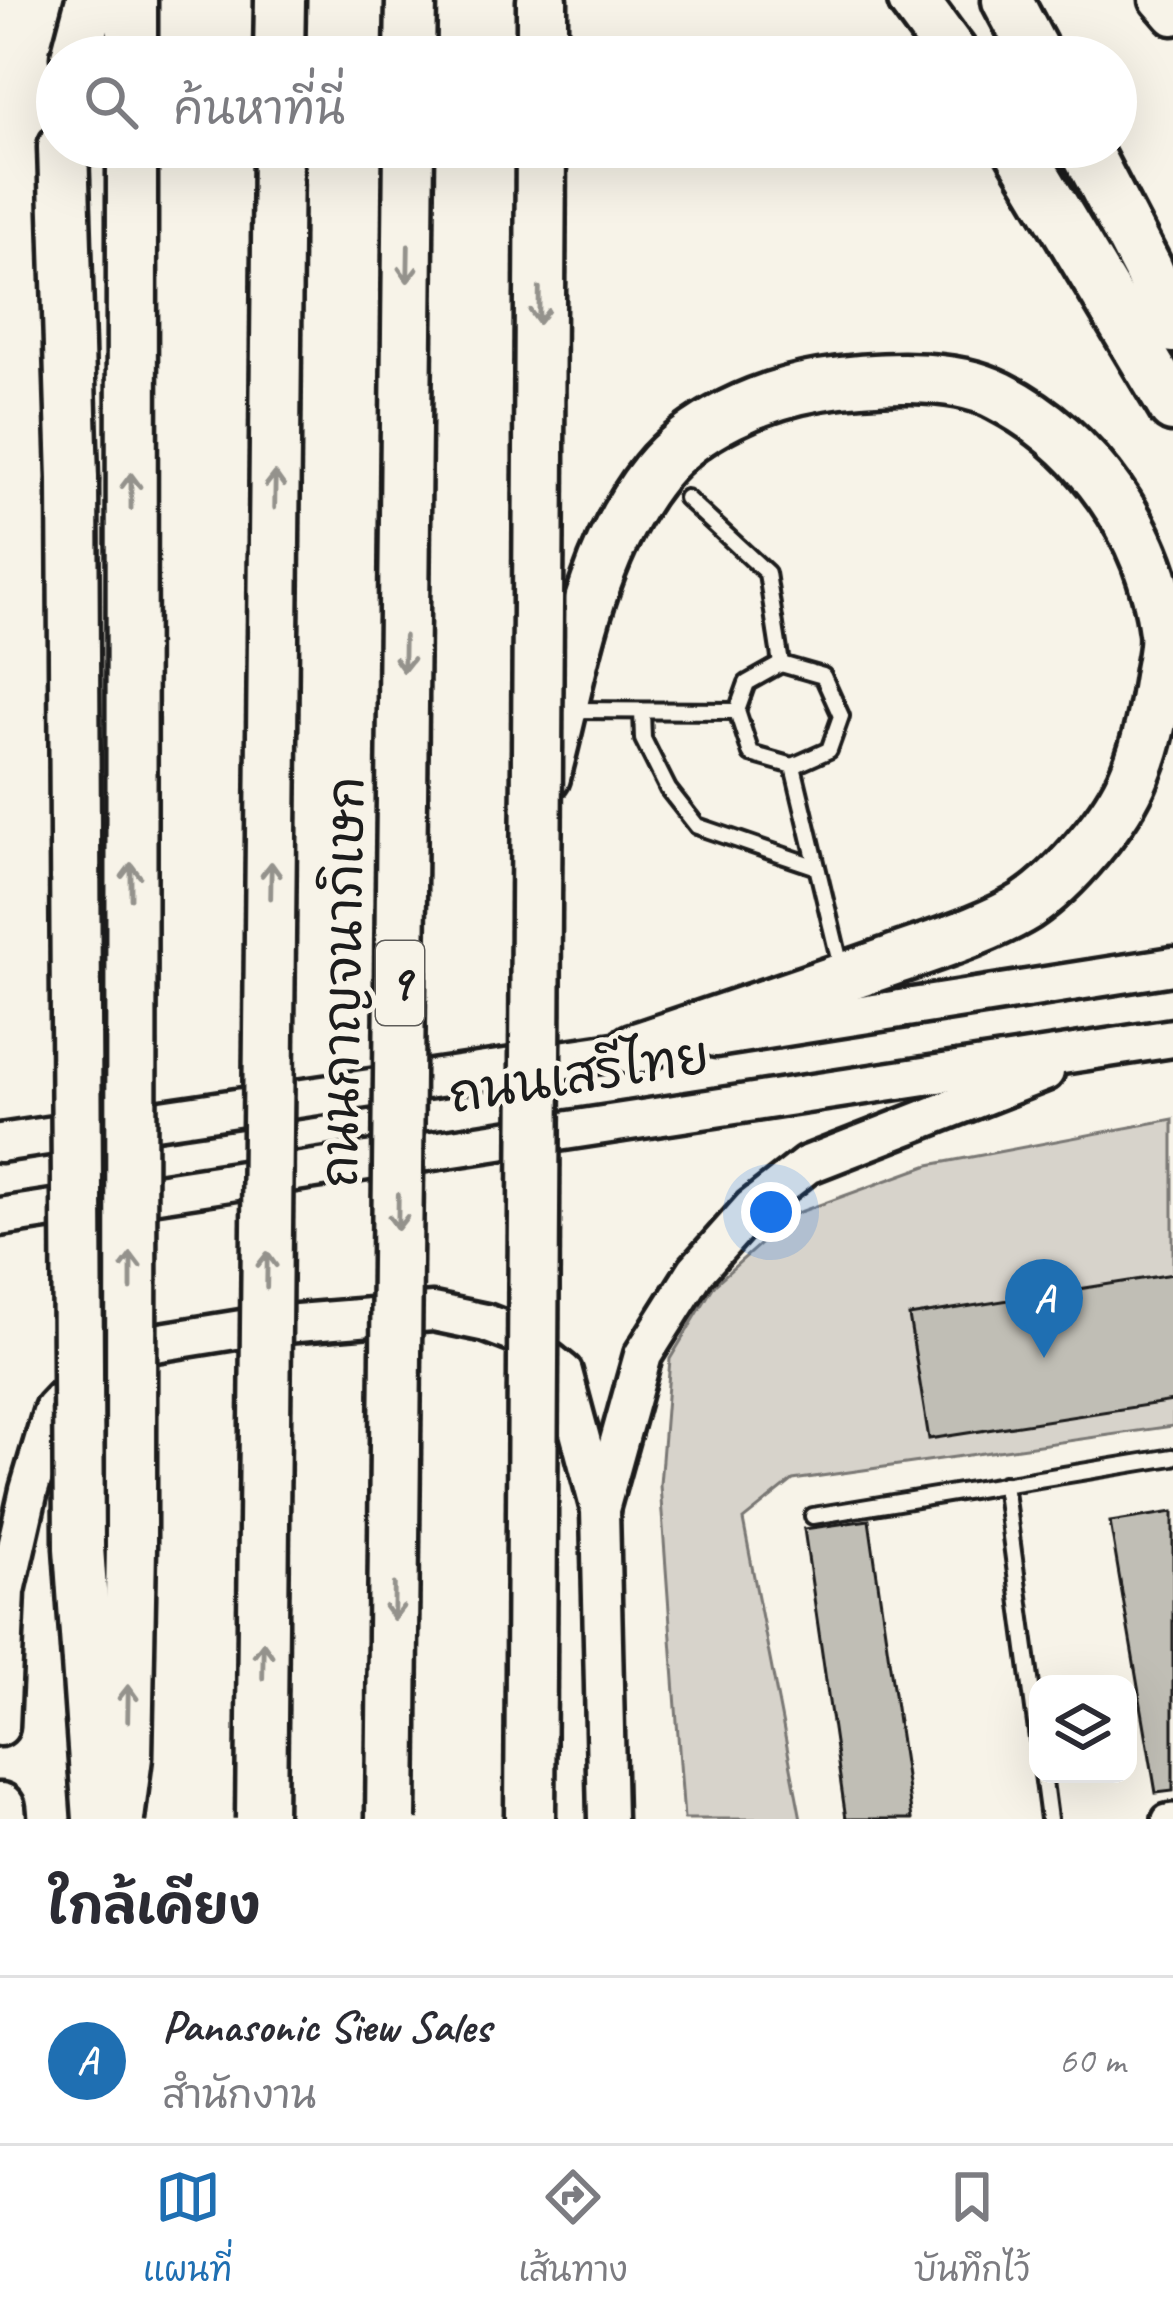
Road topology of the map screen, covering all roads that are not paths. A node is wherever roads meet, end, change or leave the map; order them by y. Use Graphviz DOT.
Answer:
graph roads {
  1 [pos="91,0"];
  2 [pos="132,0"];
  3 [pos="280,0"];
  4 [pos="411,0"];
  5 [pos="542,0"];
  6 [pos="913,0"];
  7 [pos="1007,0"];
  8 [pos="1159,0"];
  9 [pos="1173,16"];
  10 [pos="82,36"];
  11 [pos="132,36"];
  12 [pos="279,36"];
  13 [pos="410,36"];
  14 [pos="542,36"];
  15 [pos="940,36"];
  16 [pos="1026,36"];
  17 [pos="63,168"];
  18 [pos="132,168"];
  19 [pos="278,168"];
  20 [pos="409,168"];
  21 [pos="541,168"];
  22 [pos="1031,168"];
  23 [pos="1095,168"];
  24 [pos="1173,328"];
  25 [pos="1173,407"];
  26 [pos="686,498"];
  27 [pos="781,664"];
  28 [pos="563,710"];
  29 [pos="642,710"];
  30 [pos="736,711"];
  31 [pos="793,766"];
  32 [pos="535,813"];
  33 [pos="814,866"];
  34 [pos="1173,966"];
  35 [pos="844,977"];
  36 [pos="1173,1038"];
  37 [pos="1110,1048"];
  38 [pos="634,1049"];
  39 [pos="0,1143"];
  40 [pos="0,1217"];
  41 [pos="1173,1457"];
  42 [pos="1004,1484"];
  43 [pos="600,1510"];
  44 [pos="813,1516"];
  45 [pos="3,1583"];
  46 [pos="1029,1675"];
  47 [pos="0,1727"];
  48 [pos="1044,1783"];
  49 [pos="0,1808"];
  50 [pos="1,1819"];
  51 [pos="98,1819"];
  52 [pos="119,1819"];
  53 [pos="261,1819"];
  54 [pos="392,1819"];
  55 [pos="530,1819"];
  56 [pos="607,1819"];
  57 [pos="1049,1819"];
  1 -- 10 [label="highway"];
  2 -- 11 [label="highway"];
  3 -- 12 [label="highway"];
  4 -- 13 [label="highway"];
  5 -- 14 [label="highway"];
  6 -- 15 [label="highway"];
  7 -- 16 [label="highway"];
  8 -- 9 [label="main road"];
  17 -- 51 [label="highway, bridge"];
  52 -- 18 [label="highway, one-way, bridge"];
  53 -- 19 [label="highway, ถนนกาญจนาภิเษก, one-way, bridge"];
  20 -- 54 [label="highway, ถนนกาญจนาภิเษก / 9, one-way, bridge"];
  21 -- 32 [label="highway, one-way, bridge"];
  22 -- 25 [label="highway"];
  23 -- 24 [label="highway"];
  26 -- 27 [label="lane"];
  27 -- 30 [label="lane"];
  27 -- 31 [label="lane"];
  28 -- 29 [label="lane"];
  29 -- 30 [label="lane"];
  29 -- 33 [label="lane"];
  30 -- 31 [label="lane"];
  31 -- 33 [label="lane"];
  32 -- 35 [label="highway, bridge"];
  32 -- 55 [label="highway, bridge"];
  33 -- 35 [label="lane"];
  34 -- 38 [label="main road, ถนนเสรีไทย"];
  35 -- 38 [label="highway"];
  36 -- 37 [label="main road, ถนนเสรีไทย"];
  37 -- 40 [label="main road, ถนนเสรีไทย"];
  37 -- 43 [label="main road"];
  38 -- 39 [label="main road, ถนนเสรีไทย"];
  41 -- 42 [label="lane"];
  42 -- 44 [label="lane"];
  42 -- 46 [label="lane"];
  43 -- 45 [label="main road"];
  43 -- 56 [label="main road"];
  45 -- 47 [label="main road"];
  48 -- 57 [label="lane"];
  49 -- 50 [label="highway"];
}
